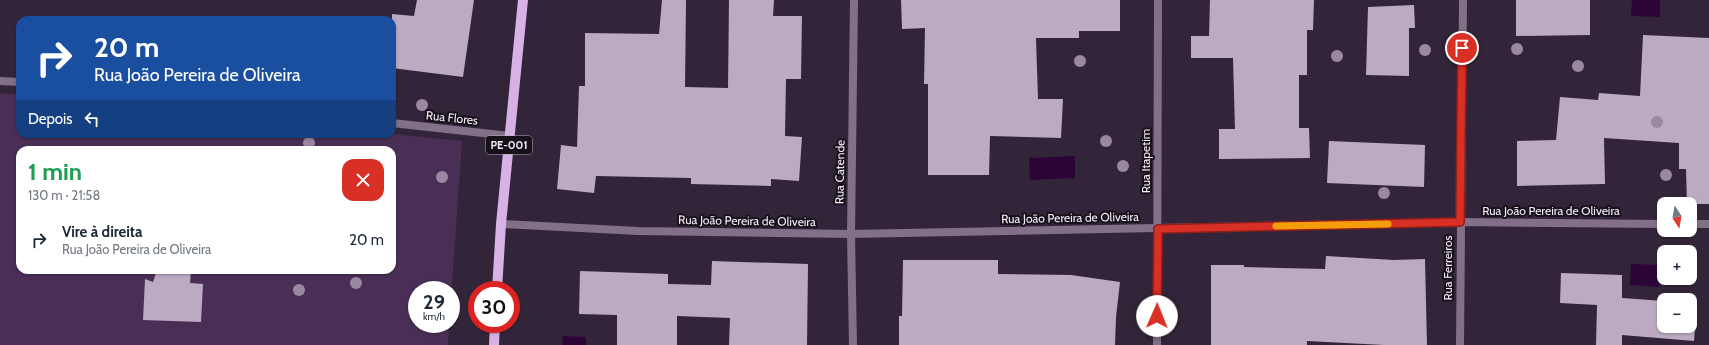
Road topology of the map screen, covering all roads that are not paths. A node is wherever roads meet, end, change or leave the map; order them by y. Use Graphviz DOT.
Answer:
graph roads {
  1 [pos="523,0"];
  2 [pos="854,0"];
  3 [pos="1158,0"];
  4 [pos="1463,0"];
  5 [pos="0,81"];
  6 [pos="16,82"];
  7 [pos="396,123"];
  8 [pos="510,136"];
  9 [pos="1460,222"];
  10 [pos="501,224"];
  11 [pos="1657,224"];
  12 [pos="1697,224"];
  13 [pos="1709,224"];
  14 [pos="1158,229"];
  15 [pos="851,234"];
  16 [pos="498,281"];
  17 [pos="495,333"];
  18 [pos="494,345"];
  19 [pos="853,345"];
  20 [pos="1157,345"];
  21 [pos="1460,345"];
  1 -- 8 [label="main road, PE-001"];
  2 -- 15 [label="street, Rua Catende"];
  3 -- 14 [label="street, Rua Itapetim"];
  4 -- 9 [label="street, Rua Ferreiros"];
  5 -- 6 [label="street"];
  7 -- 8 [label="street, Rua Flores"];
  8 -- 10 [label="main road, PE-001"];
  9 -- 11 [label="street, Rua João Pereira de Oliveira"];
  9 -- 14 [label="street, Rua João Pereira de Oliveira"];
  9 -- 21 [label="street, Rua Ferreiros"];
  10 -- 15 [label="street, Rua João Pereira de Oliveira"];
  10 -- 16 [label="main road, PE-001"];
  12 -- 13 [label="street"];
  14 -- 15 [label="street, Rua João Pereira de Oliveira"];
  14 -- 20 [label="street, Rua Itapetim"];
  15 -- 19 [label="street, Rua Catende"];
  17 -- 18 [label="main road"];
}
